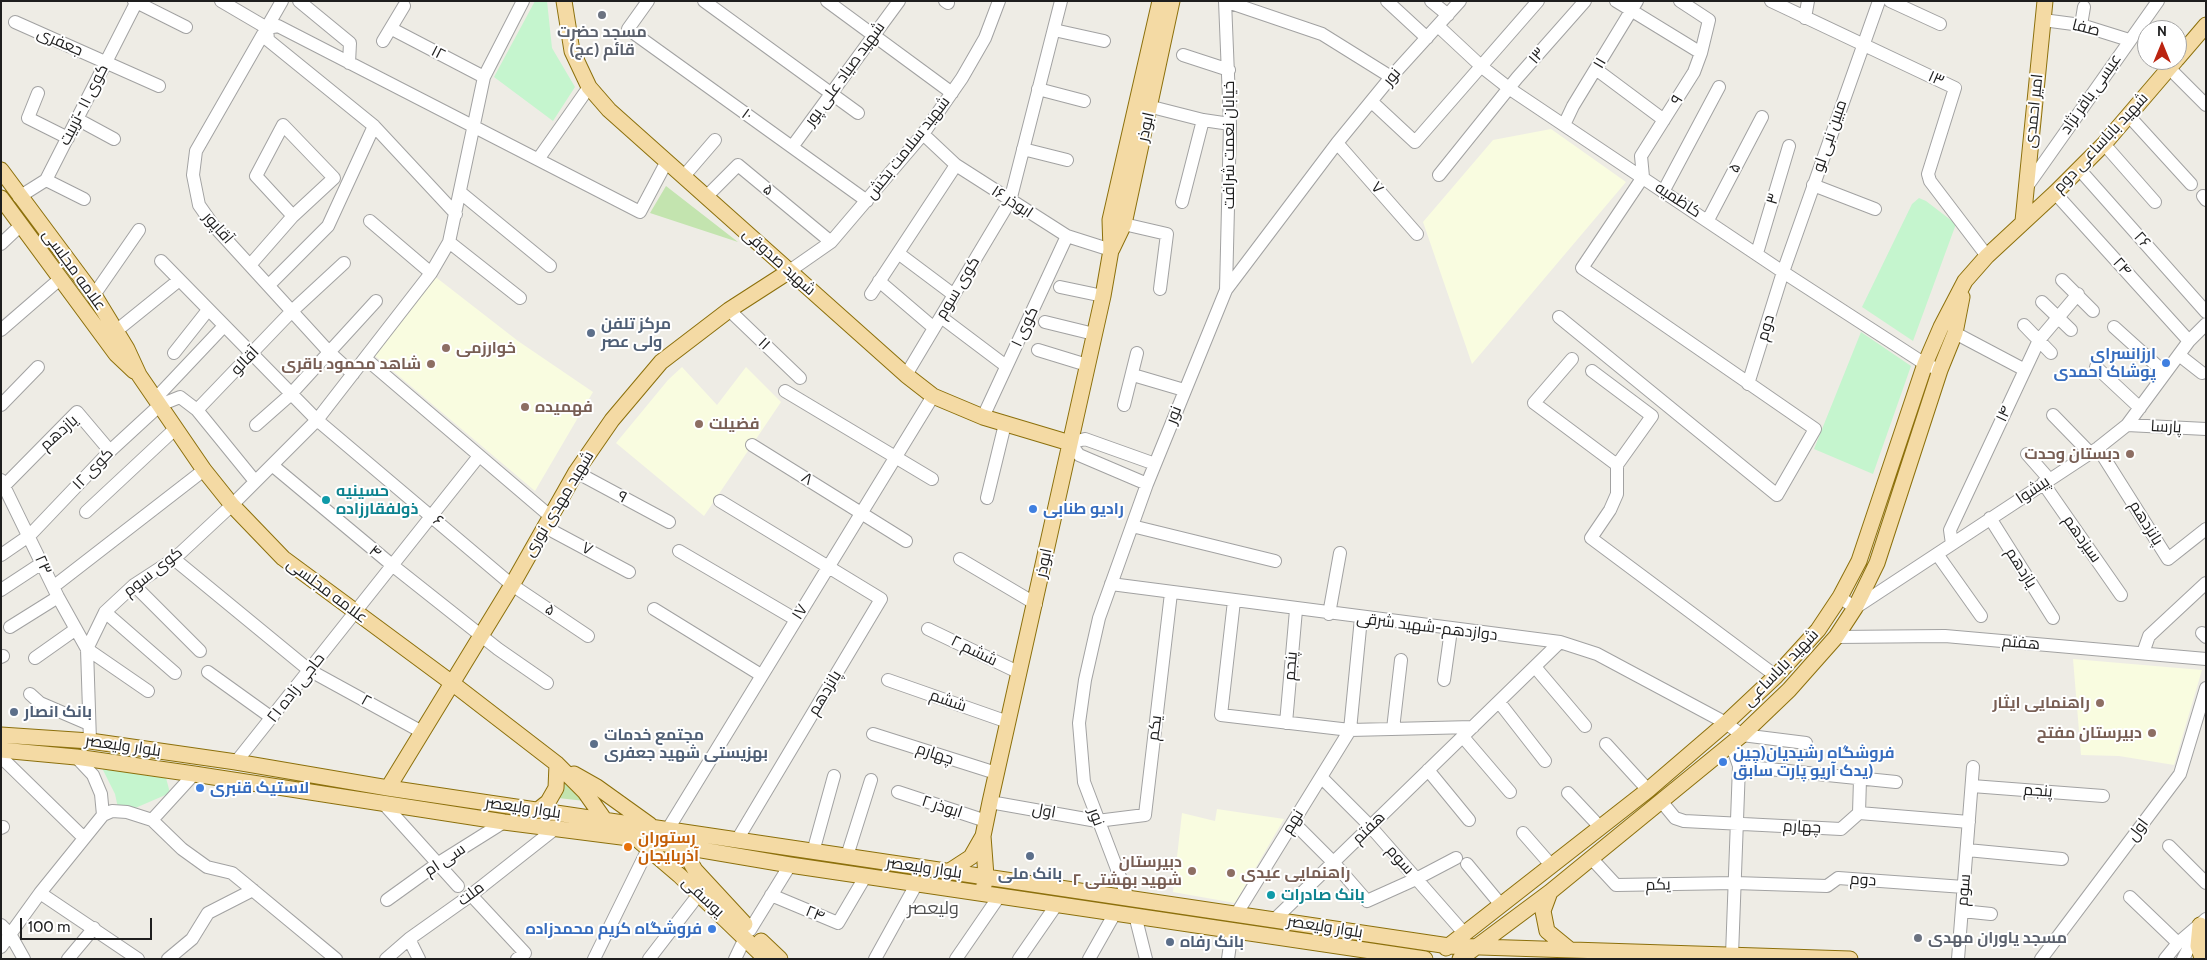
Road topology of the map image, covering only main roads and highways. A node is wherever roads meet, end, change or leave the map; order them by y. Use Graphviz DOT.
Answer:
graph roads {
  1 [pos="564,1"];
  2 [pos="1160,1"];
  3 [pos="1172,1"];
  4 [pos="2045,1"];
  5 [pos="2206,25"];
  6 [pos="2187,47"];
  7 [pos="2167,70"];
  8 [pos="1144,105"];
  9 [pos="1,170"];
  10 [pos="19,197"];
  11 [pos="4,202"];
  12 [pos="2023,221"];
  13 [pos="788,272"];
  14 [pos="1965,281"];
  15 [pos="139,375"];
  16 [pos="1070,443"];
  17 [pos="452,683"];
  18 [pos="1,735"];
  19 [pos="1,750"];
  20 [pos="557,764"];
  21 [pos="597,787"];
  22 [pos="388,788"];
  23 [pos="538,810"];
  24 [pos="602,826"];
  25 [pos="652,826"];
  26 [pos="984,829"];
  27 [pos="677,836"];
  28 [pos="642,844"];
  29 [pos="948,872"];
  30 [pos="679,875"];
  31 [pos="986,876"];
  32 [pos="982,892"];
  33 [pos="1550,892"];
  34 [pos="1128,898"];
  35 [pos="1135,915"];
  36 [pos="2203,922"];
  37 [pos="748,934"];
  38 [pos="1449,946"];
  39 [pos="1477,946"];
  40 [pos="1372,949"];
  41 [pos="1569,949"];
  42 [pos="761,957"];
  43 [pos="1832,958"];
  44 [pos="780,959"];
  45 [pos="1388,959"];
  46 [pos="1425,959"];
  47 [pos="1431,959"];
  48 [pos="1460,959"];
  49 [pos="1850,959"];
  50 [pos="2206,959"];
  1 -- 13 [label="main road, شهید صدوقی"];
  2 -- 8 [label="main road, ابوذر"];
  3 -- 8 [label="main road, ابوذر"];
  4 -- 12 [label="main road, امیر احمدی"];
  5 -- 6 [label="main road, شهید باباساعی دوم"];
  7 -- 12 [label="main road, شهید باباساعی دوم"];
  8 -- 16 [label="main road, ابوذر"];
  9 -- 10 [label="main road, علامه مجلسی"];
  10 -- 11 [label="main road"];
  10 -- 15 [label="main road, علامه مجلسی"];
  11 -- 15 [label="main road, علامه مجلسی"];
  12 -- 14 [label="main road, شهید باباساعی"];
  13 -- 16 [label="main road, شهید صدوقی"];
  13 -- 17 [label="main road, شهید مهدی نوری"];
  14 -- 33 [label="main road, شهید باباساعی"];
  14 -- 38 [label="main road, شهید باباساعی"];
  15 -- 17 [label="main road, علامه مجلسی"];
  16 -- 26 [label="main road, ابوذر"];
  17 -- 20 [label="main road, علامه مجلسی"];
  17 -- 22 [label="main road, شهید مهدی نوری"];
  18 -- 22 [label="main road, بلوار ولیعصر"];
  19 -- 24 [label="main road, بلوار ولیعصر"];
  20 -- 21 [label="main road"];
  20 -- 23 [label="main road"];
  20 -- 24 [label="main road"];
  21 -- 24 [label="main road"];
  21 -- 25 [label="main road"];
  22 -- 23 [label="main road, بلوار ولیعصر"];
  23 -- 24 [label="main road, بلوار ولیعصر"];
  24 -- 25 [label="main road, بلوار ولیعصر"];
  24 -- 28 [label="main road, بلوار ولیعصر"];
  25 -- 27 [label="main road, بلوار ولیعصر"];
  26 -- 29 [label="main road"];
  26 -- 31 [label="main road, ابوذر"];
  27 -- 28 [label="main road, بلوار ولیعصر"];
  27 -- 29 [label="main road, بلوار ولیعصر"];
  27 -- 30 [label="main road"];
  27 -- 32 [label="main road, بلوار ولیعصر"];
  27 -- 37 [label="main road, یوسفی"];
  28 -- 30 [label="main road, یوسفی"];
  29 -- 31 [label="main road, بلوار ولیعصر"];
  30 -- 37 [label="main road, یوسفی"];
  31 -- 32 [label="main road, ابوذر"];
  31 -- 34 [label="main road, بلوار ولیعصر"];
  32 -- 35 [label="main road, بلوار ولیعصر"];
  33 -- 39 [label="main road, شهید باباساعی"];
  33 -- 41 [label="main road"];
  34 -- 35 [label="main road"];
  34 -- 38 [label="main road, بلوار ولیعصر"];
  35 -- 40 [label="main road, بلوار ولیعصر"];
  36 -- 50 [label="main road"];
  37 -- 42 [label="main road, یوسفی"];
  37 -- 44 [label="main road, یوسفی"];
  38 -- 39 [label="main road, بلوار ولیعصر"];
  38 -- 47 [label="main road, شهید باباساعی"];
  39 -- 41 [label="main road, بلوار ولیعصر"];
  39 -- 48 [label="main road, شهید باباساعی"];
  40 -- 45 [label="main road"];
  40 -- 46 [label="main road, بلوار ولیعصر"];
  41 -- 43 [label="main road, بلوار ولیعصر"];
  43 -- 49 [label="main road, بلوار ولیعصر"];
}
